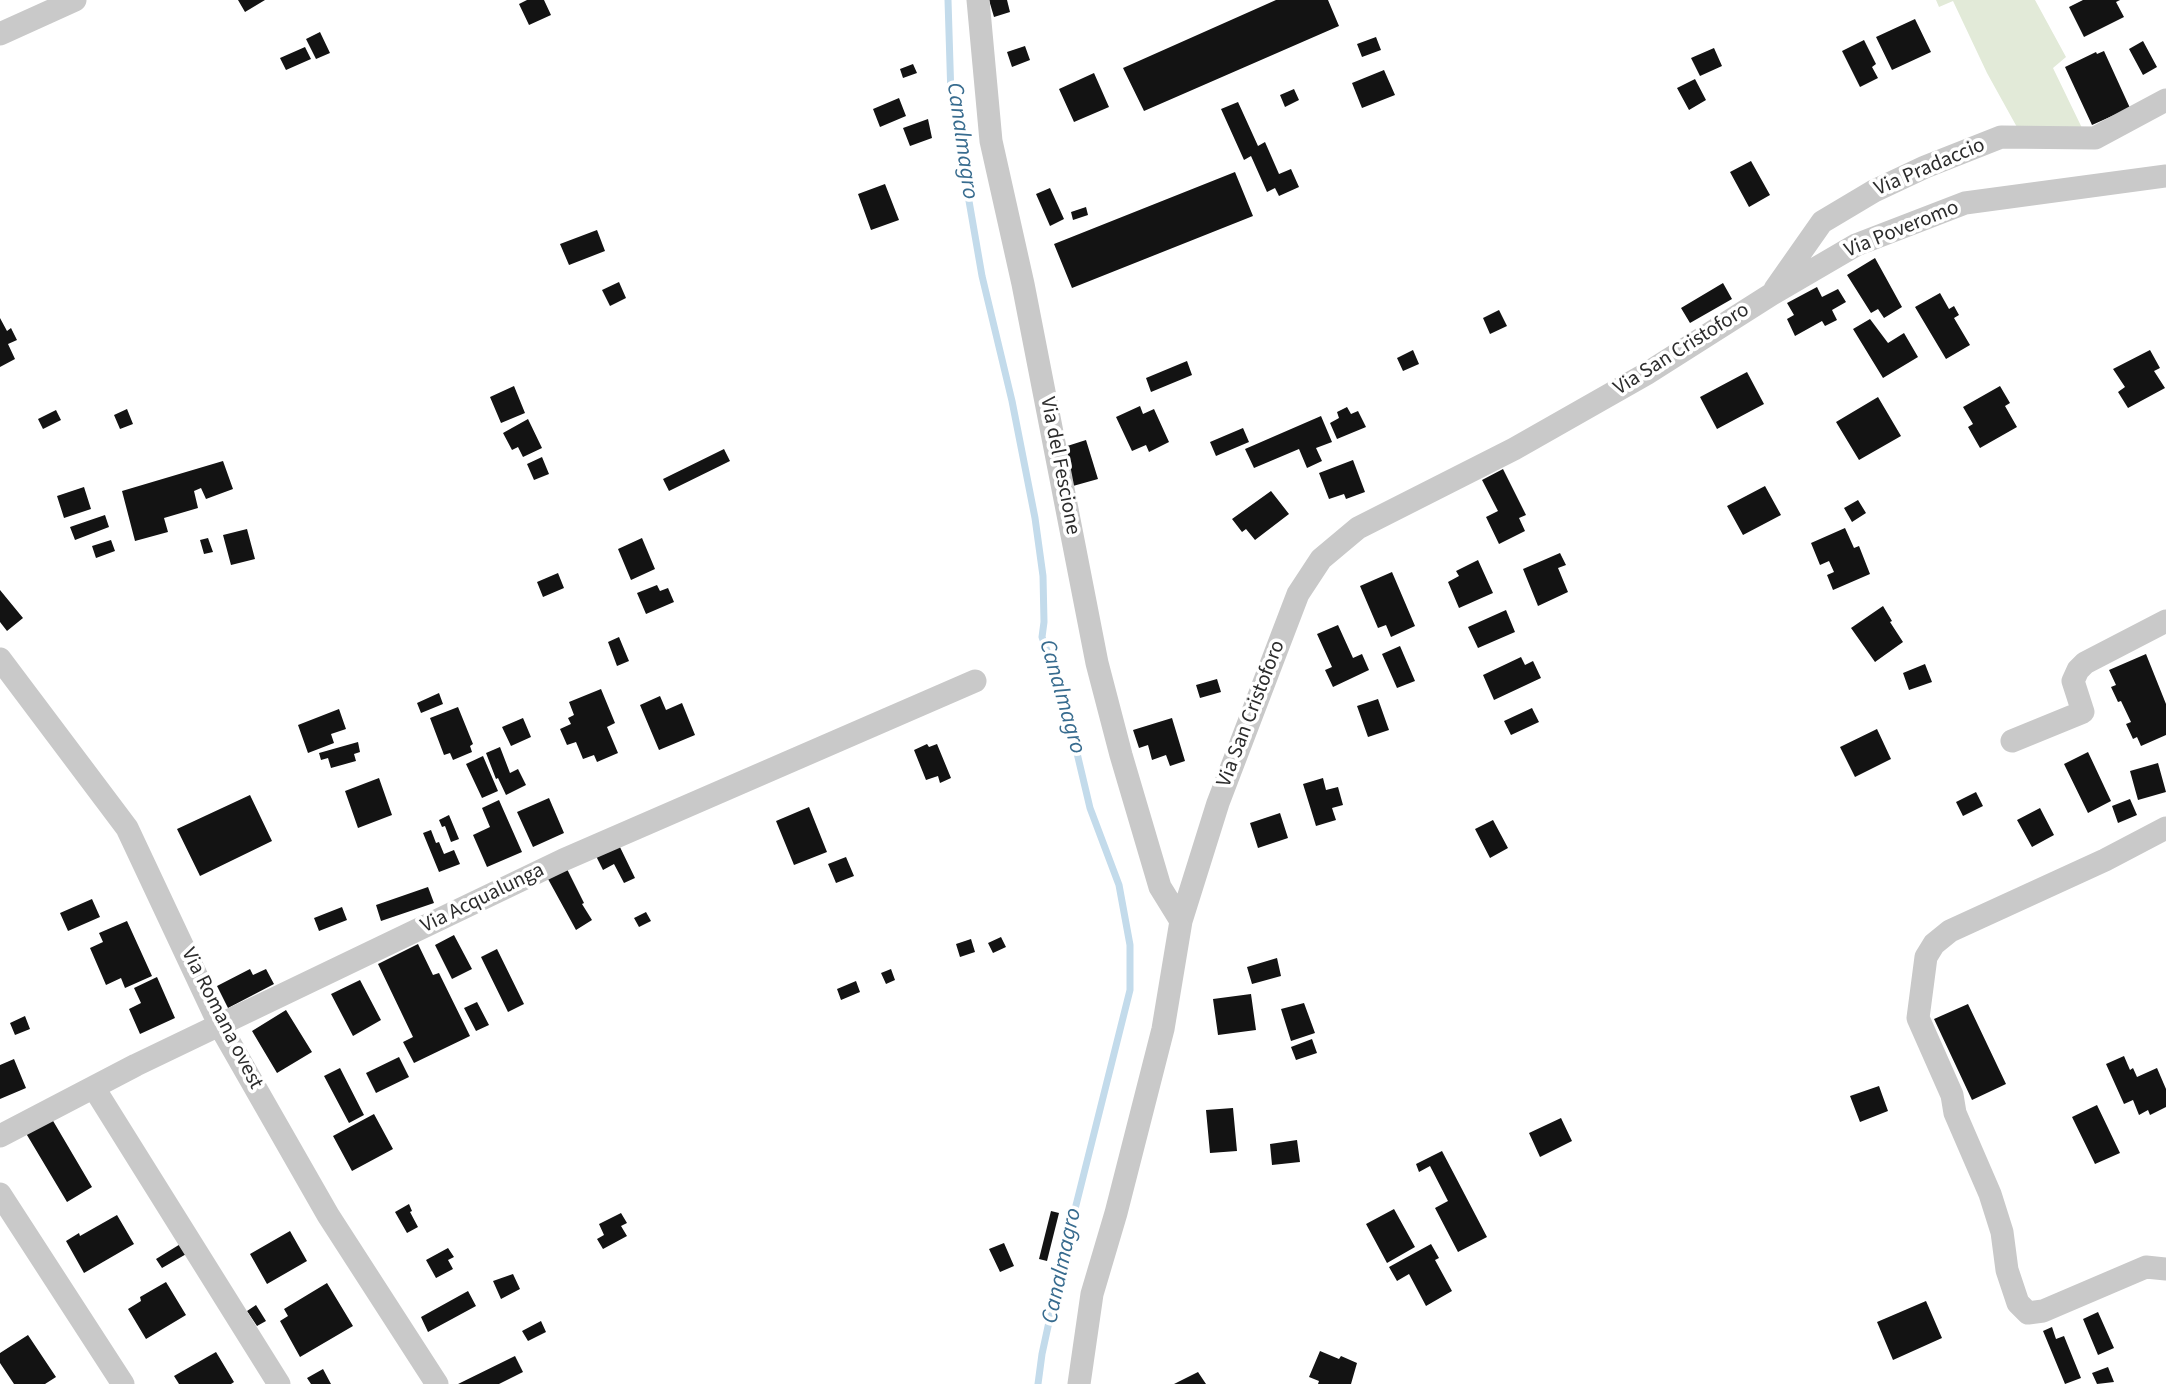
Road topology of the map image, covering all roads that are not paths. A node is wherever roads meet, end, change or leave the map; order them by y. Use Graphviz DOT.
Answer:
graph roads {
  1 [pos="75,0"];
  2 [pos="978,0"];
  3 [pos="0,34"];
  4 [pos="2166,100"];
  5 [pos="2166,176"];
  6 [pos="1772,294"];
  7 [pos="2166,621"];
  8 [pos="0,659"];
  9 [pos="975,681"];
  10 [pos="2012,741"];
  11 [pos="2166,828"];
  12 [pos="1181,921"];
  13 [pos="220,1026"];
  14 [pos="94,1088"];
  15 [pos="0,1136"];
  16 [pos="0,1194"];
  17 [pos="2166,1269"];
  18 [pos="123,1384"];
  19 [pos="279,1384"];
  20 [pos="437,1384"];
  21 [pos="1079,1384"];
  1 -- 3 [label="street"];
  2 -- 12 [label="street, Via del Fescione"];
  4 -- 6 [label="street, Via Pradaccio"];
  5 -- 6 [label="street, Via Poveromo"];
  6 -- 12 [label="street, Via San Cristoforo"];
  7 -- 10 [label="street"];
  8 -- 13 [label="street, Via Romana ovest"];
  9 -- 13 [label="street, Via Acqualunga"];
  11 -- 17 [label="street"];
  12 -- 21 [label="street, Via San Cristoforo"];
  13 -- 14 [label="street, Via Acqualunga"];
  13 -- 20 [label="street, Via Romana ovest"];
  14 -- 15 [label="street, Via Acqualunga"];
  14 -- 19 [label="street"];
  16 -- 18 [label="street"];
}
